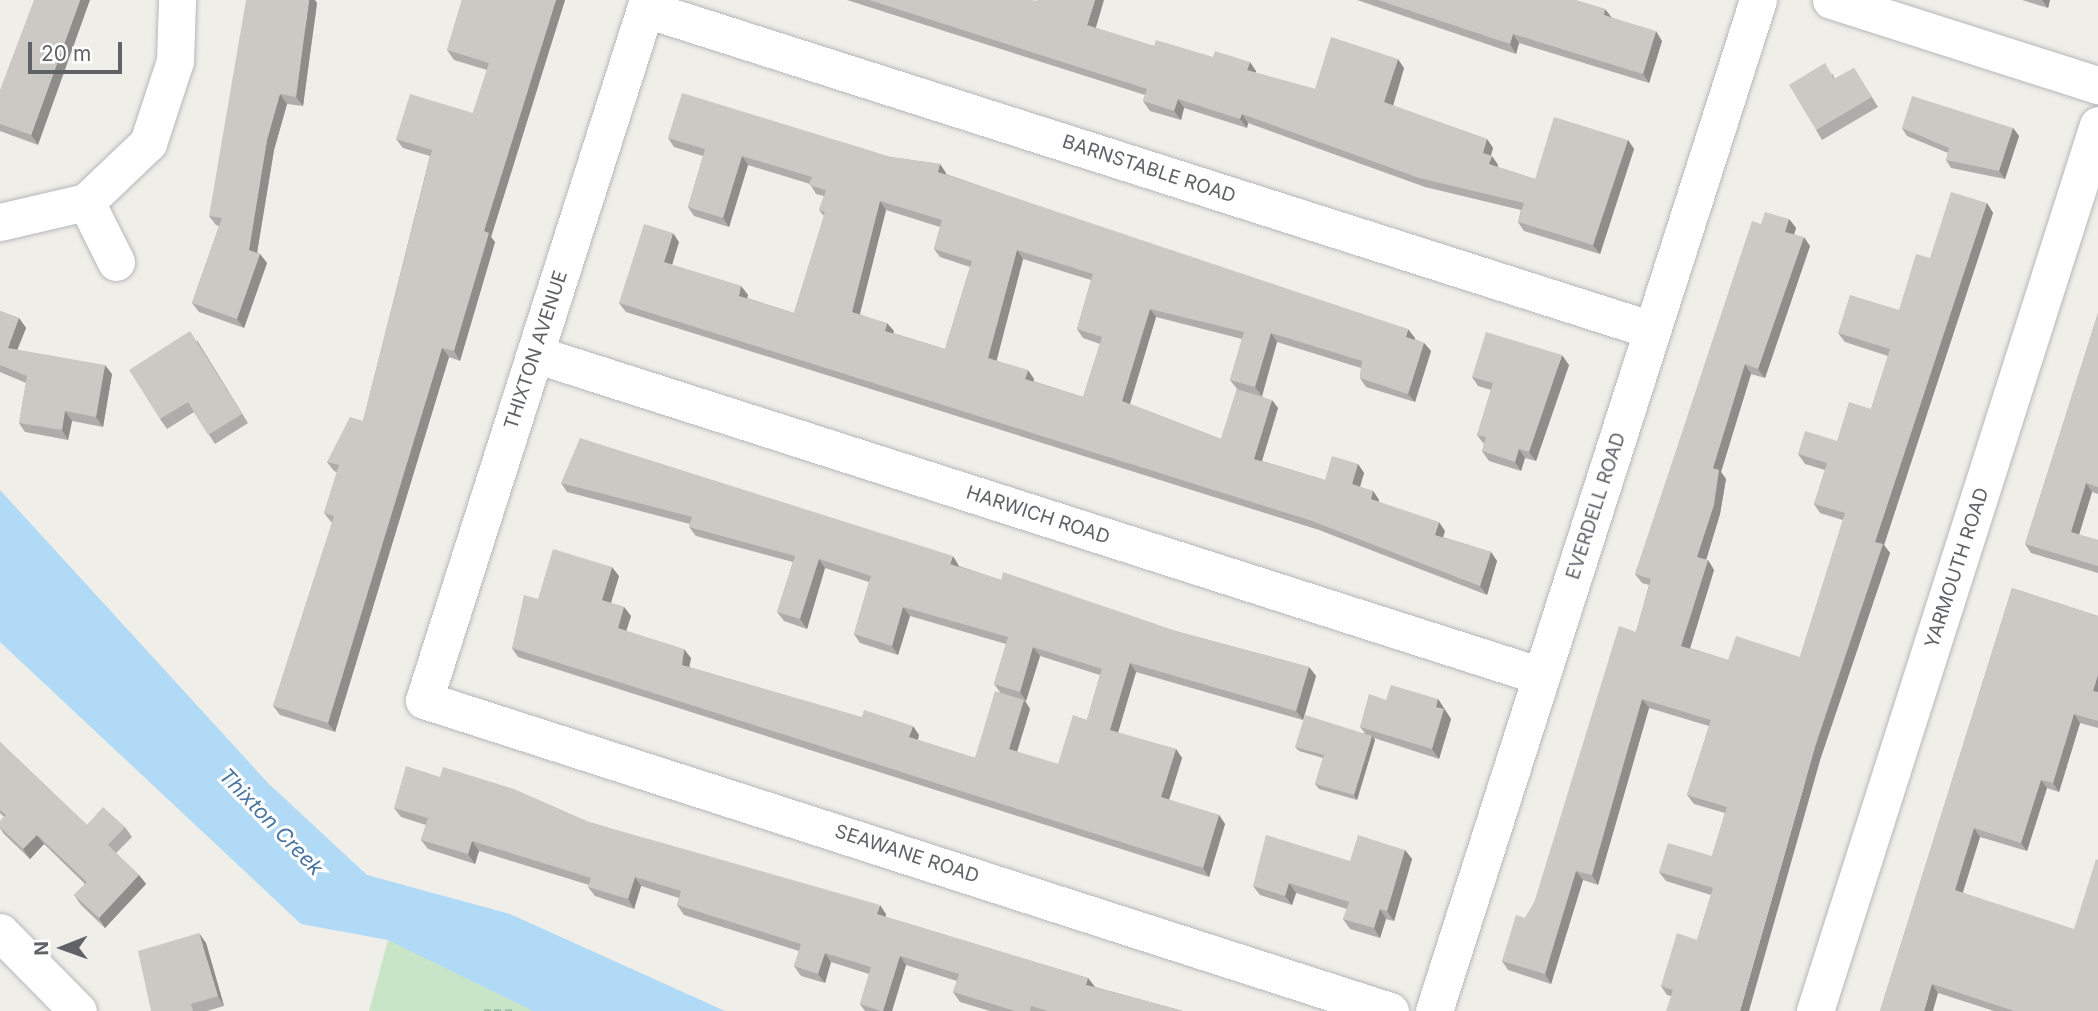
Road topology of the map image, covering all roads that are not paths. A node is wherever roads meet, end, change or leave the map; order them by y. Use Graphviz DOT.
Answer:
graph roads {
  1 [pos="177,0"];
  2 [pos="1758,0"];
  3 [pos="1831,0"];
  4 [pos="647,4"];
  5 [pos="2098,85"];
  6 [pos="2098,125"];
  7 [pos="86,202"];
  8 [pos="0,222"];
  9 [pos="116,262"];
  10 [pos="1651,330"];
  11 [pos="535,354"];
  12 [pos="1541,676"];
  13 [pos="424,700"];
  14 [pos="0,932"];
  15 [pos="78,1011"];
  16 [pos="1390,1011"];
  17 [pos="1434,1011"];
  18 [pos="1815,1011"];
  1 -- 7 [label="street"];
  2 -- 10 [label="street, EVERDELL ROAD"];
  3 -- 5 [label="street"];
  4 -- 10 [label="street, BARNSTABLE ROAD"];
  4 -- 11 [label="street, THIXTON AVENUE"];
  6 -- 18 [label="street, YARMOUTH ROAD"];
  7 -- 8 [label="street"];
  7 -- 9 [label="street"];
  10 -- 12 [label="street, EVERDELL ROAD"];
  11 -- 12 [label="street, HARWICH ROAD"];
  11 -- 13 [label="street, THIXTON AVENUE"];
  12 -- 17 [label="street, EVERDELL ROAD"];
  13 -- 16 [label="street, SEAWANE ROAD"];
  14 -- 15 [label="street"];
}
